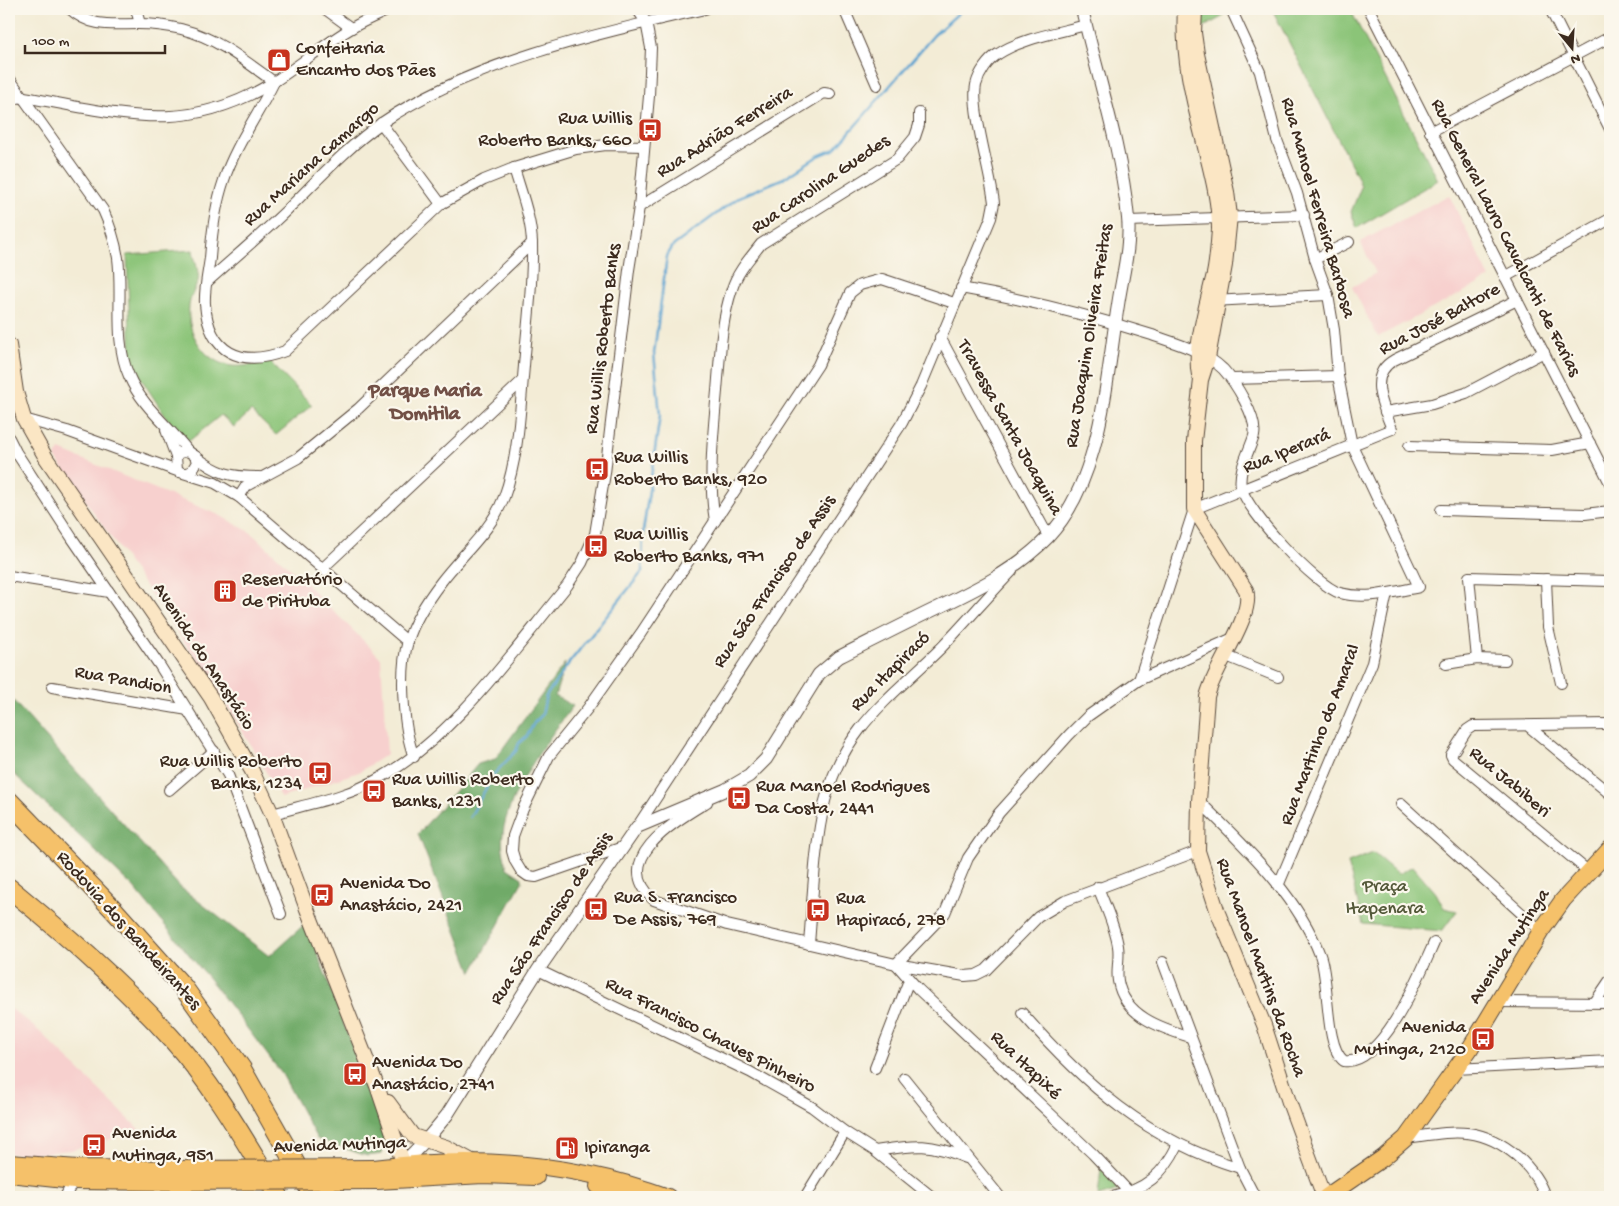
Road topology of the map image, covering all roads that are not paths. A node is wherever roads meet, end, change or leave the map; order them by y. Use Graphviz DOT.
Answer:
graph roads {
  1 [pos="70,9"];
  2 [pos="136,9"];
  3 [pos="324,9"];
  4 [pos="391,9"];
  5 [pos="638,9"];
  6 [pos="706,9"];
  7 [pos="1082,9"];
  8 [pos="1185,9"];
  9 [pos="1195,9"];
  10 [pos="1231,9"];
  11 [pos="1369,9"];
  12 [pos="1550,9"];
  13 [pos="848,11"];
  14 [pos="646,22"];
  15 [pos="140,24"];
  16 [pos="1086,25"];
  17 [pos="351,28"];
  18 [pos="1610,38"];
  19 [pos="1574,58"];
  20 [pos="9,78"];
  21 [pos="274,82"];
  22 [pos="877,85"];
  23 [pos="830,94"];
  24 [pos="24,97"];
  25 [pos="9,99"];
  26 [pos="919,113"];
  27 [pos="381,123"];
  28 [pos="1610,129"];
  29 [pos="1430,132"];
  30 [pos="643,146"];
  31 [pos="514,168"];
  32 [pos="440,204"];
  33 [pos="639,207"];
  34 [pos="1304,214"];
  35 [pos="1224,216"];
  36 [pos="1610,219"];
  37 [pos="1128,221"];
  38 [pos="1349,242"];
  39 [pos="532,243"];
  40 [pos="1315,259"];
  41 [pos="1505,277"];
  42 [pos="207,282"];
  43 [pos="961,288"];
  44 [pos="1328,294"];
  45 [pos="1517,300"];
  46 [pos="1213,301"];
  47 [pos="954,303"];
  48 [pos="1115,322"];
  49 [pos="940,337"];
  50 [pos="9,345"];
  51 [pos="1544,352"];
  52 [pos="1204,355"];
  53 [pos="1338,376"];
  54 [pos="1232,380"];
  55 [pos="522,381"];
  56 [pos="1385,412"];
  57 [pos="24,419"];
  58 [pos="163,425"];
  59 [pos="1392,429"];
  60 [pos="9,438"];
  61 [pos="1590,444"];
  62 [pos="1352,445"];
  63 [pos="1409,446"];
  64 [pos="192,454"];
  65 [pos="176,458"];
  66 [pos="150,461"];
  67 [pos="183,472"];
  68 [pos="222,473"];
  69 [pos="260,477"];
  70 [pos="1610,482"];
  71 [pos="1242,488"];
  72 [pos="229,490"];
  73 [pos="239,498"];
  74 [pos="1194,508"];
  75 [pos="1441,510"];
  76 [pos="1610,511"];
  77 [pos="715,521"];
  78 [pos="1048,536"];
  79 [pos="1019,563"];
  80 [pos="323,568"];
  81 [pos="9,576"];
  82 [pos="1546,579"];
  83 [pos="1610,581"];
  84 [pos="109,592"];
  85 [pos="1387,594"];
  86 [pos="1233,638"];
  87 [pos="408,642"];
  88 [pos="1224,655"];
  89 [pos="1477,659"];
  90 [pos="1505,660"];
  91 [pos="1446,664"];
  92 [pos="1278,677"];
  93 [pos="1139,680"];
  94 [pos="1561,683"];
  95 [pos="52,687"];
  96 [pos="188,710"];
  97 [pos="1610,724"];
  98 [pos="1528,726"];
  99 [pos="214,751"];
  100 [pos="414,757"];
  101 [pos="169,790"];
  102 [pos="725,790"];
  103 [pos="1610,794"];
  104 [pos="9,800"];
  105 [pos="1199,800"];
  106 [pos="1401,804"];
  107 [pos="272,814"];
  108 [pos="637,827"];
  109 [pos="623,847"];
  110 [pos="1610,849"];
  111 [pos="1198,851"];
  112 [pos="1588,872"];
  113 [pos="1278,886"];
  114 [pos="1098,887"];
  115 [pos="9,888"];
  116 [pos="281,914"];
  117 [pos="1541,930"];
  118 [pos="1434,943"];
  119 [pos="809,944"];
  120 [pos="1163,962"];
  121 [pos="896,964"];
  122 [pos="538,970"];
  123 [pos="909,980"];
  124 [pos="1610,980"];
  125 [pos="1497,1002"];
  126 [pos="1595,1002"];
  127 [pos="1610,1003"];
  128 [pos="1022,1013"];
  129 [pos="1190,1037"];
  130 [pos="1610,1061"];
  131 [pos="875,1068"];
  132 [pos="1456,1069"];
  133 [pos="904,1078"];
  134 [pos="377,1086"];
  135 [pos="845,1132"];
  136 [pos="1406,1138"];
  137 [pos="427,1140"];
  138 [pos="1178,1144"];
  139 [pos="875,1151"];
  140 [pos="968,1159"];
  141 [pos="470,1160"];
  142 [pos="9,1163"];
  143 [pos="402,1164"];
  144 [pos="1240,1168"];
  145 [pos="9,1174"];
  146 [pos="76,1174"];
  147 [pos="376,1174"];
  148 [pos="438,1178"];
  149 [pos="409,1179"];
  150 [pos="1130,1195"];
  151 [pos="66,1197"];
  152 [pos="279,1197"];
  153 [pos="314,1197"];
  154 [pos="634,1197"];
  155 [pos="668,1197"];
  156 [pos="804,1197"];
  157 [pos="932,1197"];
  158 [pos="1000,1197"];
  159 [pos="1112,1197"];
  160 [pos="1254,1197"];
  161 [pos="1325,1197"];
  162 [pos="1545,1197"];
  1 -- 15 [label="street"];
  2 -- 15 [label="street"];
  3 -- 17 [label="street"];
  4 -- 17 [label="street"];
  5 -- 14 [label="street, Rua Willis Roberto Banks"];
  6 -- 14 [label="street, Rua Mariana Camargo"];
  7 -- 16 [label="street, Rua Joaquim Oliveira Freitas"];
  8 -- 35 [label="main road"];
  9 -- 35 [label="main road"];
  10 -- 34 [label="street, Rua Manoel Ferreira Barbosa"];
  11 -- 29 [label="street, Rua General Lauro Cavalcanti de Farias"];
  12 -- 19 [label="street"];
  13 -- 22 [label="street"];
  14 -- 27 [label="street, Rua Mariana Camargo"];
  14 -- 30 [label="street, Rua Willis Roberto Banks"];
  15 -- 21 [label="street"];
  16 -- 37 [label="street, Rua Joaquim Oliveira Freitas"];
  16 -- 43 [label="street, Rua São Francisco de Assis"];
  17 -- 21 [label="street"];
  18 -- 19 [label="street"];
  19 -- 28 [label="street"];
  19 -- 29 [label="street"];
  20 -- 24 [label="street"];
  21 -- 24 [label="street"];
  21 -- 42 [label="street"];
  23 -- 33 [label="street, Rua Adrião Ferreira"];
  24 -- 25 [label="street"];
  24 -- 58 [label="street"];
  26 -- 77 [label="street, Rua Carolina Guedes"];
  27 -- 32 [label="street"];
  27 -- 42 [label="street, Rua Mariana Camargo"];
  29 -- 41 [label="street, Rua General Lauro Cavalcanti de Farias"];
  30 -- 31 [label="street"];
  30 -- 33 [label="street, Rua Willis Roberto Banks"];
  31 -- 32 [label="street"];
  31 -- 39 [label="street"];
  32 -- 42 [label="street"];
  33 -- 100 [label="street, Rua Willis Roberto Banks"];
  34 -- 35 [label="street"];
  34 -- 40 [label="street, Rua Manoel Ferreira Barbosa"];
  35 -- 37 [label="street"];
  35 -- 46 [label="main road"];
  36 -- 41 [label="street"];
  37 -- 48 [label="street, Rua Joaquim Oliveira Freitas"];
  38 -- 40 [label="street"];
  39 -- 55 [label="street"];
  39 -- 69 [label="street"];
  40 -- 44 [label="street, Rua Manoel Ferreira Barbosa"];
  41 -- 45 [label="street, Rua General Lauro Cavalcanti de Farias"];
  43 -- 47 [label="street, Rua São Francisco de Assis"];
  43 -- 48 [label="street"];
  44 -- 46 [label="street"];
  44 -- 53 [label="street, Rua Manoel Ferreira Barbosa"];
  45 -- 51 [label="street, Rua General Lauro Cavalcanti de Farias"];
  45 -- 56 [label="street, Rua José Baltore"];
  46 -- 52 [label="main road"];
  47 -- 49 [label="street, Rua São Francisco de Assis"];
  47 -- 77 [label="street"];
  48 -- 52 [label="street"];
  48 -- 78 [label="street, Rua Joaquim Oliveira Freitas"];
  49 -- 78 [label="street, Travessa Santa Joaquina"];
  49 -- 108 [label="street, Rua São Francisco de Assis"];
  50 -- 57 [label="main road, Avenida do Anastácio"];
  51 -- 56 [label="street"];
  51 -- 61 [label="street, Rua General Lauro Cavalcanti de Farias"];
  52 -- 54 [label="street"];
  52 -- 74 [label="main road"];
  53 -- 54 [label="street"];
  53 -- 62 [label="street, Rua Manoel Ferreira Barbosa"];
  54 -- 71 [label="street"];
  55 -- 80 [label="street"];
  55 -- 87 [label="street"];
  56 -- 59 [label="street, Rua José Baltore"];
  57 -- 66 [label="street"];
  57 -- 107 [label="main road, Avenida do Anastácio"];
  58 -- 64 [label="street"];
  58 -- 65 [label="street"];
  59 -- 62 [label="street, Rua Iperará"];
  60 -- 84 [label="street"];
  61 -- 63 [label="street"];
  61 -- 70 [label="street, Rua General Lauro Cavalcanti de Farias"];
  62 -- 71 [label="street, Rua Iperará"];
  62 -- 85 [label="street, Rua Manoel Ferreira Barbosa"];
  64 -- 65 [label="street"];
  64 -- 67 [label="street"];
  64 -- 68 [label="street"];
  65 -- 66 [label="street"];
  65 -- 67 [label="street"];
  66 -- 67 [label="street"];
  67 -- 72 [label="street"];
  68 -- 69 [label="street"];
  68 -- 72 [label="street"];
  69 -- 73 [label="street"];
  71 -- 74 [label="street, Rua Iperará"];
  71 -- 85 [label="street"];
  72 -- 73 [label="street"];
  73 -- 80 [label="street"];
  74 -- 86 [label="main road, Rua Manoel Martins da Rocha"];
  74 -- 93 [label="street"];
  75 -- 76 [label="street"];
  77 -- 109 [label="street"];
  78 -- 79 [label="street, Rua Joaquim Oliveira Freitas"];
  79 -- 102 [label="street, Rua Joaquim Oliveira Freitas"];
  79 -- 119 [label="street, Rua Itapiracó"];
  80 -- 87 [label="street"];
  81 -- 84 [label="street"];
  82 -- 83 [label="street"];
  82 -- 89 [label="street"];
  82 -- 94 [label="street"];
  84 -- 96 [label="street"];
  85 -- 113 [label="street, Rua Martinho do Amaral"];
  86 -- 88 [label="main road, Rua Manoel Martins da Rocha"];
  86 -- 93 [label="street"];
  87 -- 100 [label="street"];
  88 -- 92 [label="street"];
  88 -- 105 [label="main road, Rua Manoel Martins da Rocha"];
  89 -- 90 [label="street"];
  89 -- 91 [label="street"];
  93 -- 121 [label="street"];
  95 -- 96 [label="street, Rua Pandion"];
  96 -- 99 [label="street"];
  97 -- 98 [label="street, Rua Jabiberi"];
  98 -- 103 [label="street"];
  98 -- 112 [label="street, Rua Jabiberi"];
  99 -- 101 [label="street"];
  99 -- 116 [label="street"];
  100 -- 107 [label="street, Rua Willis Roberto Banks"];
  102 -- 108 [label="street, Rua Joaquim Oliveira Freitas"];
  102 -- 119 [label="street"];
  104 -- 153 [label="highway, Rodovia dos Bandeirantes"];
  105 -- 111 [label="main road, Rua Manoel Martins da Rocha"];
  105 -- 113 [label="street"];
  106 -- 117 [label="street"];
  107 -- 134 [label="main road, Avenida do Anastácio"];
  108 -- 109 [label="street, Rua São Francisco de Assis"];
  109 -- 122 [label="street, Rua São Francisco de Assis"];
  110 -- 112 [label="main road, Avenida Mutinga"];
  111 -- 114 [label="street"];
  111 -- 161 [label="main road, Rua Manoel Martins da Rocha"];
  112 -- 117 [label="main road, Avenida Mutinga"];
  113 -- 118 [label="street"];
  114 -- 121 [label="street"];
  114 -- 129 [label="street"];
  115 -- 152 [label="highway"];
  117 -- 125 [label="main road, Avenida Mutinga"];
  119 -- 121 [label="street"];
  120 -- 129 [label="street"];
  121 -- 123 [label="street, Rua Itapixé"];
  122 -- 135 [label="street, Rua Francisco Chaves Pinheiro"];
  122 -- 137 [label="street, Rua São Francisco de Assis"];
  123 -- 131 [label="street"];
  123 -- 150 [label="street, Rua Itapixé"];
  124 -- 126 [label="street"];
  125 -- 126 [label="street"];
  125 -- 132 [label="main road, Avenida Mutinga"];
  126 -- 127 [label="street"];
  128 -- 138 [label="street"];
  129 -- 144 [label="street"];
  130 -- 132 [label="street"];
  132 -- 136 [label="main road, Avenida Mutinga"];
  133 -- 140 [label="street"];
  134 -- 137 [label="main road, Avenida do Anastácio"];
  134 -- 143 [label="main road, Avenida do Anastácio"];
  135 -- 139 [label="street, Rua Francisco Chaves Pinheiro"];
  135 -- 156 [label="street"];
  136 -- 161 [label="main road, Avenida Mutinga"];
  136 -- 162 [label="street"];
  137 -- 141 [label="main road, Avenida do Anastácio"];
  137 -- 143 [label="street, Rua São Francisco de Assis"];
  138 -- 144 [label="street"];
  138 -- 150 [label="street"];
  139 -- 140 [label="street"];
  139 -- 157 [label="street, Rua Francisco Chaves Pinheiro"];
  140 -- 158 [label="street"];
  141 -- 143 [label="main road, Avenida Mutinga"];
  141 -- 148 [label="main road"];
  141 -- 155 [label="main road, Avenida Mutinga"];
  142 -- 146 [label="main road, Avenida Mutinga"];
  143 -- 147 [label="main road, Avenida Mutinga"];
  143 -- 149 [label="main road, Avenida do Anastácio"];
  144 -- 160 [label="street"];
  145 -- 146 [label="main road, Avenida Mutinga"];
  146 -- 147 [label="main road, Avenida Mutinga, bridge"];
  146 -- 151 [label="street"];
  147 -- 149 [label="main road, Avenida Mutinga"];
  148 -- 149 [label="main road, Avenida Mutinga"];
  148 -- 154 [label="main road, Avenida Mutinga"];
  150 -- 159 [label="street"];
}
